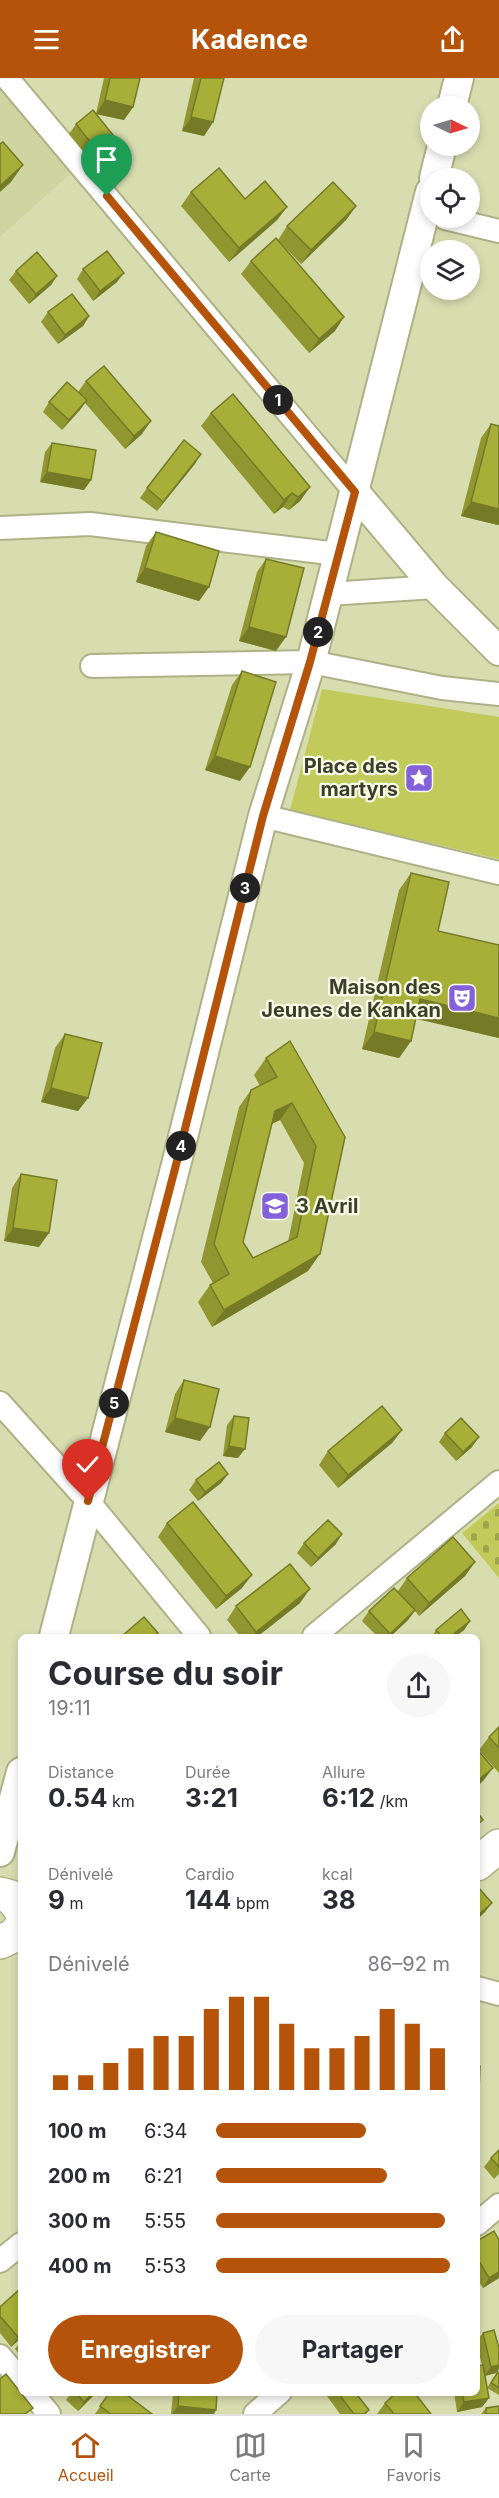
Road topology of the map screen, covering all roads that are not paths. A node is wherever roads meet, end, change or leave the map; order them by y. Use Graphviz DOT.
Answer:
graph roads {
  1 [pos="7,78"];
  2 [pos="459,78"];
  3 [pos="454,96"];
  4 [pos="480,225"];
  5 [pos="428,228"];
  6 [pos="499,231"];
  7 [pos="355,492"];
  8 [pos="0,528"];
  9 [pos="338,554"];
  10 [pos="435,587"];
  11 [pos="328,594"];
  12 [pos="499,651"];
  13 [pos="310,662"];
  14 [pos="93,666"];
  15 [pos="499,694"];
  16 [pos="263,816"];
  17 [pos="499,873"];
  18 [pos="0,1403"];
  19 [pos="499,1482"];
  20 [pos="88,1501"];
  21 [pos="55,1634"];
  22 [pos="197,1634"];
  23 [pos="316,1634"];
  24 [pos="18,1784"];
  25 [pos="2,1845"];
  26 [pos="499,1846"];
  27 [pos="480,1862"];
  28 [pos="15,1902"];
  29 [pos="0,1941"];
  30 [pos="499,2205"];
  31 [pos="480,2221"];
  32 [pos="18,2246"];
  33 [pos="0,2261"];
  34 [pos="0,2356"];
  35 [pos="18,2377"];
  36 [pos="34,2396"];
  37 [pos="275,2396"];
  38 [pos="49,2414"];
  39 [pos="255,2414"];
  1 -- 7 [label="street"];
  2 -- 3 [label="main road"];
  4 -- 6 [label="street"];
  5 -- 7 [label="main road"];
  7 -- 9 [label="main road"];
  7 -- 10 [label="main road"];
  8 -- 9 [label="street"];
  9 -- 11 [label="main road"];
  10 -- 11 [label="street"];
  10 -- 12 [label="main road"];
  11 -- 13 [label="main road"];
  13 -- 14 [label="street"];
  13 -- 15 [label="street"];
  13 -- 16 [label="main road"];
  16 -- 17 [label="street"];
  16 -- 20 [label="main road"];
  18 -- 20 [label="street"];
  19 -- 23 [label="street"];
  20 -- 21 [label="main road"];
  20 -- 22 [label="street"];
  24 -- 25 [label="main road"];
  25 -- 28 [label="main road"];
  26 -- 27 [label="highway"];
  28 -- 29 [label="highway"];
  30 -- 31 [label="street"];
  32 -- 33 [label="street"];
  34 -- 35 [label="street"];
  36 -- 38 [label="street"];
  37 -- 39 [label="street"];
}
